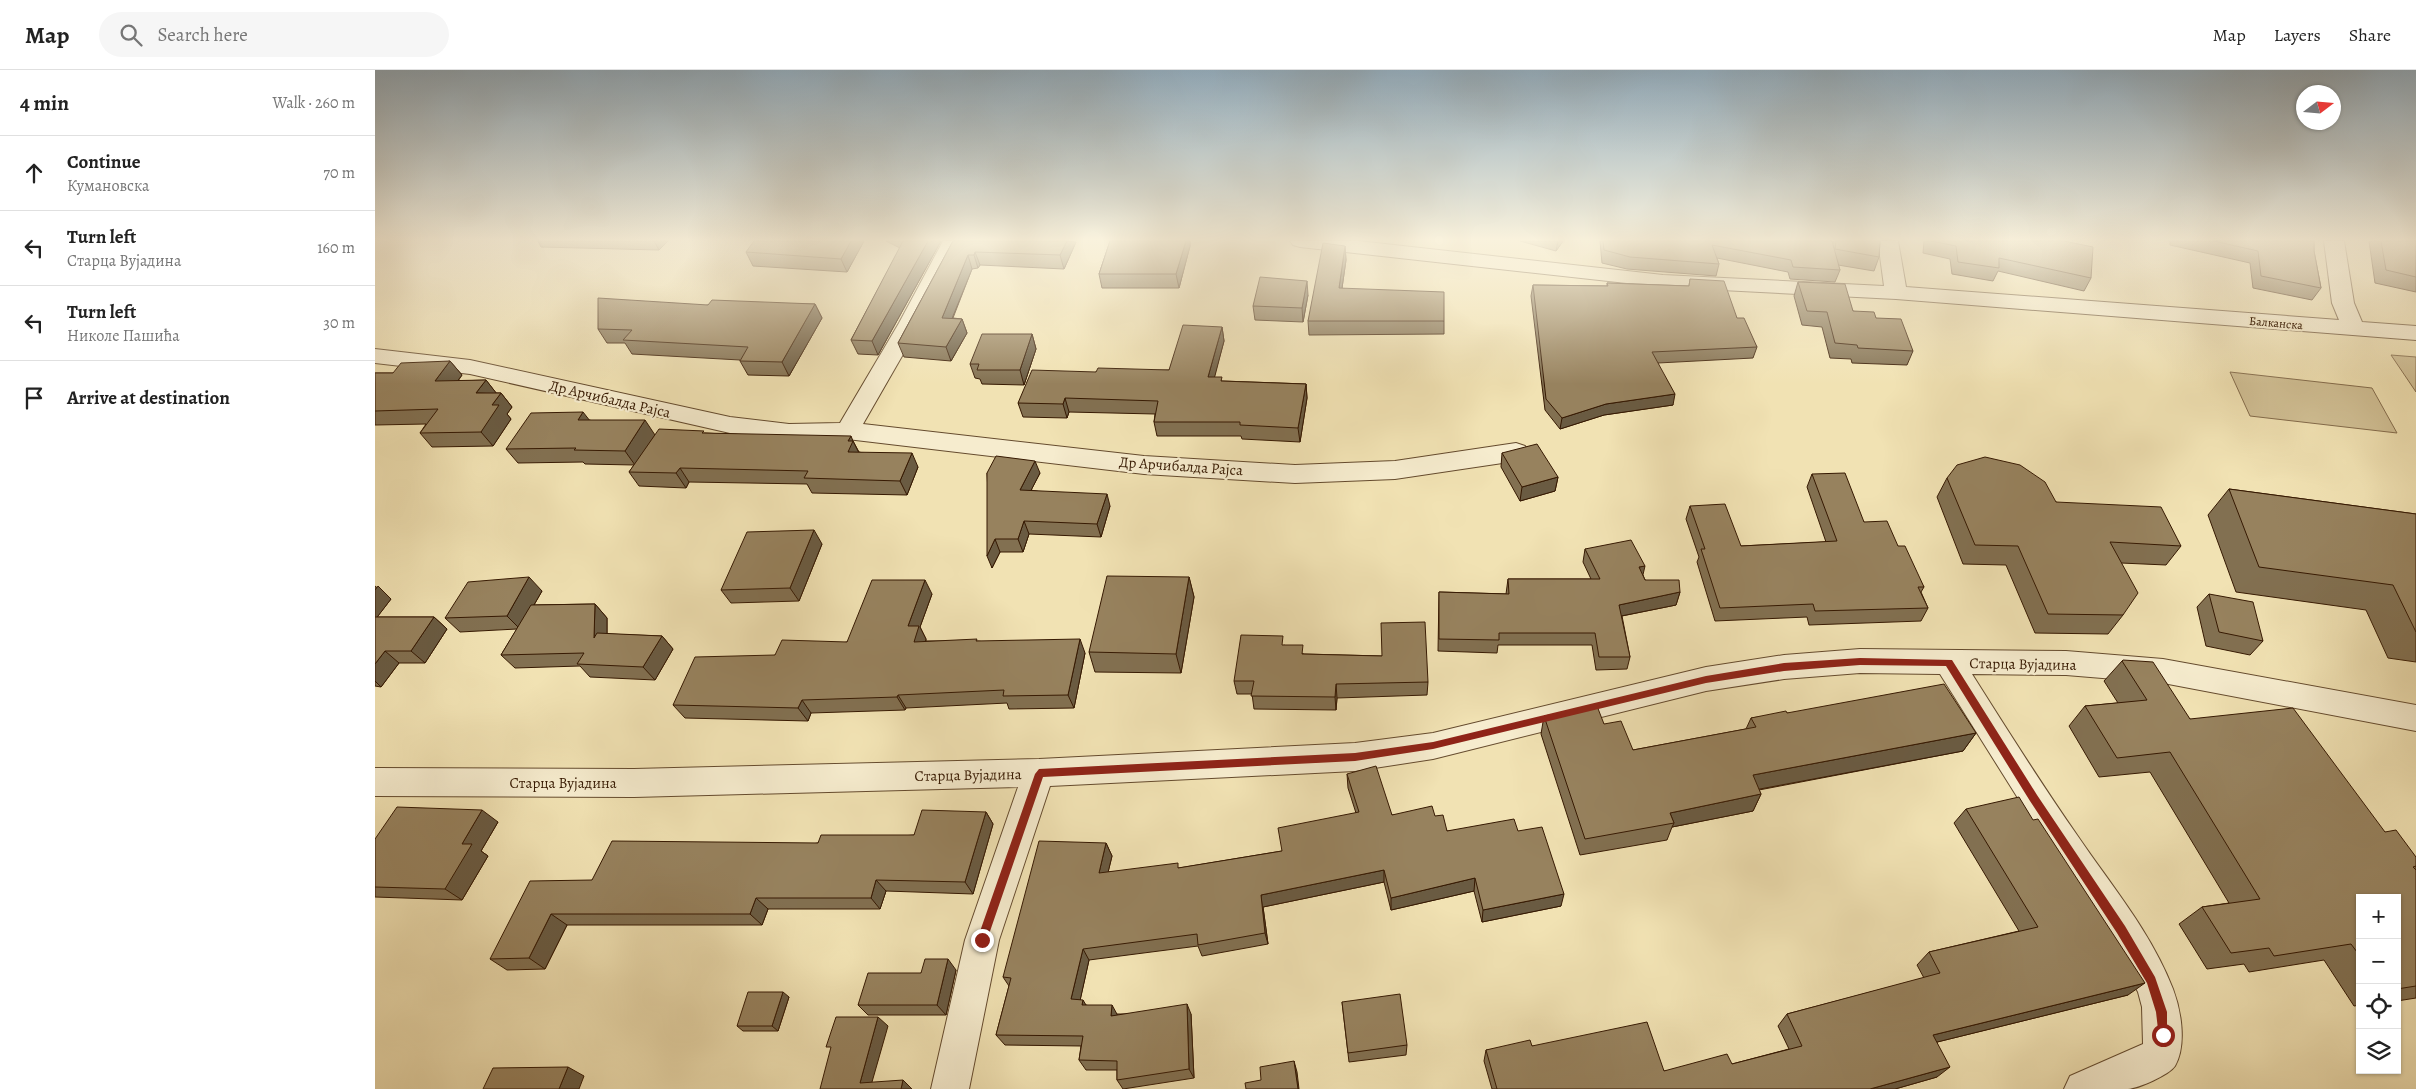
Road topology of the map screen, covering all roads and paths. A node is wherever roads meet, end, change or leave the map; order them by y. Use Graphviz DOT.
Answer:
graph roads {
  1 [pos="928,289"];
  2 [pos="1810,289"];
  3 [pos="1895,289"];
  4 [pos="2341,289"];
  5 [pos="1896,293"];
  6 [pos="2354,329"];
  7 [pos="2416,333"];
  8 [pos="375,356"];
  9 [pos="847,431"];
  10 [pos="1516,452"];
  11 [pos="1949,663"];
  12 [pos="2416,718"];
  13 [pos="1039,774"];
  14 [pos="375,782"];
  15 [pos="950,1089"];
  16 [pos="2083,1089"];
  1 -- 9 [label="street"];
  2 -- 5 [label="street, Балканска"];
  3 -- 5 [label="street"];
  4 -- 6 [label="street"];
  5 -- 6 [label="street, Балканска"];
  6 -- 7 [label="street, Балканска"];
  8 -- 9 [label="street, Др Арчибалда Рајса"];
  9 -- 10 [label="street, Др Арчибалда Рајса"];
  11 -- 12 [label="street, Старца Вујадина"];
  11 -- 13 [label="street, Старца Вујадина"];
  11 -- 16 [label="street"];
  13 -- 14 [label="street, Старца Вујадина"];
  13 -- 15 [label="street"];
}
